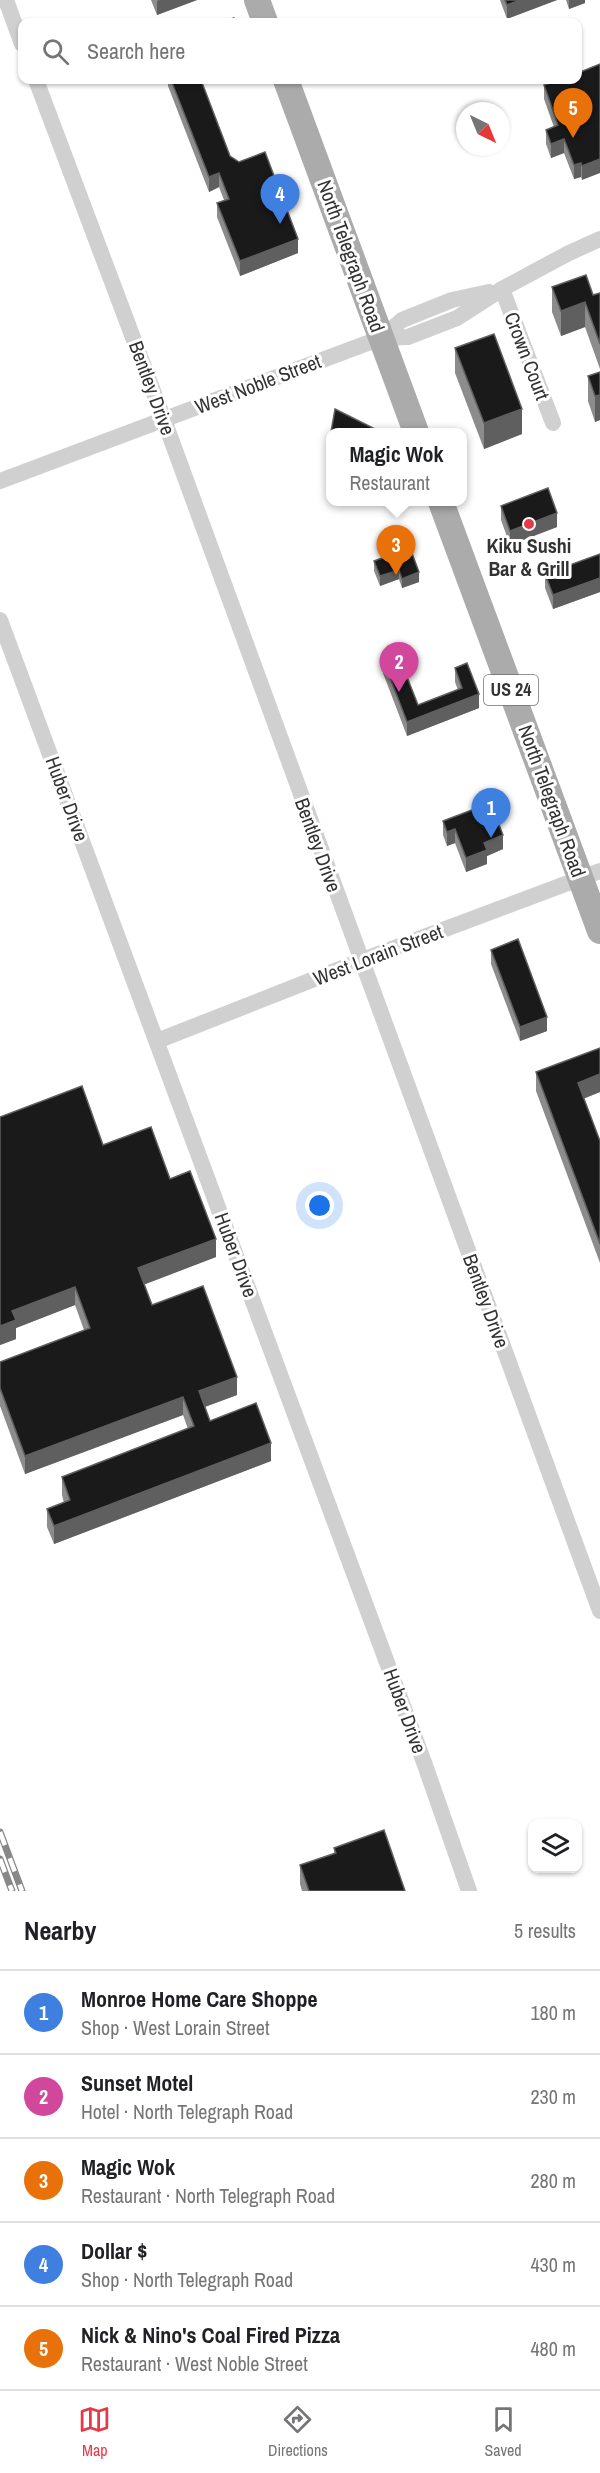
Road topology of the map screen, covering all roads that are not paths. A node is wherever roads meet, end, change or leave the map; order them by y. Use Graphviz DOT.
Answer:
graph roads {
  1 [pos="6,0"];
  2 [pos="257,0"];
  3 [pos="264,18"];
  4 [pos="18,33"];
  5 [pos="38,84"];
  6 [pos="287,84"];
  7 [pos="600,239"];
  8 [pos="502,289"];
  9 [pos="381,338"];
  10 [pos="164,420"];
  11 [pos="553,423"];
  12 [pos="415,428"];
  13 [pos="0,482"];
  14 [pos="443,506"];
  15 [pos="0,620"];
  16 [pos="590,875"];
  17 [pos="600,931"];
  18 [pos="360,961"];
  19 [pos="157,1041"];
  20 [pos="600,1611"];
  21 [pos="469,1891"];
  1 -- 4 [label="street"];
  2 -- 3 [label="main road"];
  5 -- 10 [label="street, Bentley Drive"];
  6 -- 9 [label="main road, North Telegraph Road"];
  7 -- 8 [label="street, West Noble Street"];
  8 -- 9 [label="street, West Noble Street"];
  8 -- 11 [label="street, Crown Court"];
  9 -- 10 [label="street, West Noble Street"];
  9 -- 12 [label="main road, North Telegraph Road"];
  10 -- 13 [label="street, West Noble Street"];
  10 -- 18 [label="street, Bentley Drive"];
  14 -- 16 [label="main road, North Telegraph Road / US 24"];
  15 -- 19 [label="street, Huber Drive"];
  16 -- 17 [label="main road, North Telegraph Road / US 24"];
  16 -- 18 [label="street, West Lorain Street"];
  18 -- 19 [label="street, West Lorain Street"];
  18 -- 20 [label="street, Bentley Drive"];
  19 -- 21 [label="street, Huber Drive"];
}
